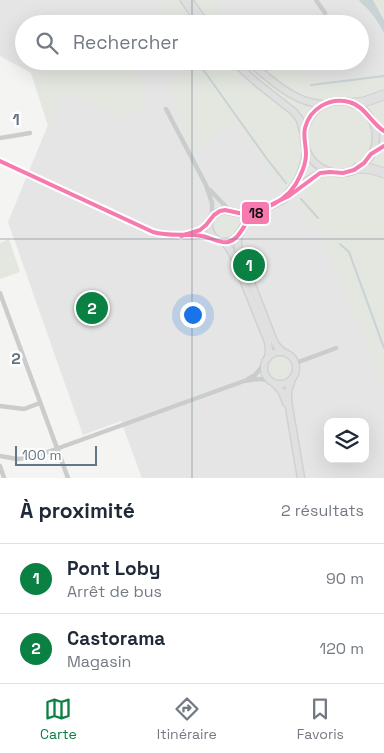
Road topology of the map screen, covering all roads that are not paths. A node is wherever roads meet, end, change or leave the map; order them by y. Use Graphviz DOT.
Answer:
graph roads {
  1 [pos="184,0"];
  2 [pos="189,0"];
  3 [pos="316,0"];
  4 [pos="325,13"];
  5 [pos="194,15"];
  6 [pos="200,15"];
  7 [pos="243,70"];
  8 [pos="259,70"];
  9 [pos="384,95"];
  10 [pos="353,103"];
  11 [pos="325,104"];
  12 [pos="166,109"];
  13 [pos="373,123"];
  14 [pos="384,131"];
  15 [pos="30,132"];
  16 [pos="304,136"];
  17 [pos="0,138"];
  18 [pos="384,146"];
  19 [pos="306,151"];
  20 [pos="371,154"];
  21 [pos="0,160"];
  22 [pos="357,168"];
  23 [pos="330,172"];
  24 [pos="384,173"];
  25 [pos="206,186"];
  26 [pos="279,201"];
  27 [pos="262,209"];
  28 [pos="231,211"];
  29 [pos="211,219"];
  30 [pos="239,233"];
  31 [pos="184,236"];
  32 [pos="216,240"];
  33 [pos="224,242"];
  34 [pos="0,293"];
  35 [pos="336,348"];
  36 [pos="283,352"];
  37 [pos="267,360"];
  38 [pos="296,363"];
  39 [pos="292,379"];
  40 [pos="244,381"];
  41 [pos="272,381"];
  42 [pos="40,403"];
  43 [pos="0,406"];
  44 [pos="289,412"];
  45 [pos="57,449"];
  46 [pos="1,456"];
  47 [pos="0,465"];
  48 [pos="4,478"];
  49 [pos="68,478"];
  50 [pos="302,478"];
  1 -- 5 [label="main road"];
  2 -- 6 [label="main road"];
  3 -- 4 [label="street"];
  7 -- 16 [label="main road"];
  8 -- 11 [label="main road"];
  9 -- 10 [label="highway"];
  10 -- 11 [label="main road"];
  10 -- 13 [label="main road"];
  11 -- 16 [label="main road"];
  12 -- 25 [label="street"];
  13 -- 14 [label="street"];
  13 -- 20 [label="main road"];
  15 -- 17 [label="street"];
  16 -- 19 [label="main road"];
  18 -- 20 [label="street"];
  19 -- 23 [label="main road"];
  19 -- 26 [label="main road"];
  20 -- 22 [label="main road"];
  21 -- 31 [label="street"];
  22 -- 23 [label="main road"];
  22 -- 24 [label="highway"];
  23 -- 26 [label="main road"];
  25 -- 28 [label="street"];
  25 -- 29 [label="street"];
  26 -- 27 [label="main road"];
  27 -- 28 [label="main road"];
  27 -- 30 [label="main road"];
  28 -- 29 [label="main road"];
  28 -- 30 [label="main road"];
  29 -- 31 [label="street"];
  29 -- 32 [label="main road"];
  30 -- 33 [label="main road"];
  30 -- 36 [label="main road"];
  31 -- 32 [label="street"];
  32 -- 33 [label="main road"];
  33 -- 37 [label="main road"];
  34 -- 42 [label="street"];
  35 -- 38 [label="street"];
  36 -- 37 [label="main road"];
  36 -- 38 [label="main road"];
  37 -- 40 [label="street"];
  37 -- 41 [label="main road"];
  38 -- 39 [label="main road"];
  39 -- 41 [label="main road"];
  39 -- 44 [label="main road"];
  40 -- 41 [label="street"];
  40 -- 45 [label="street"];
  41 -- 44 [label="main road"];
  42 -- 43 [label="street"];
  42 -- 45 [label="street"];
  44 -- 50 [label="main road"];
  45 -- 46 [label="street"];
  45 -- 49 [label="street"];
  46 -- 47 [label="street"];
  47 -- 48 [label="street"];
}
